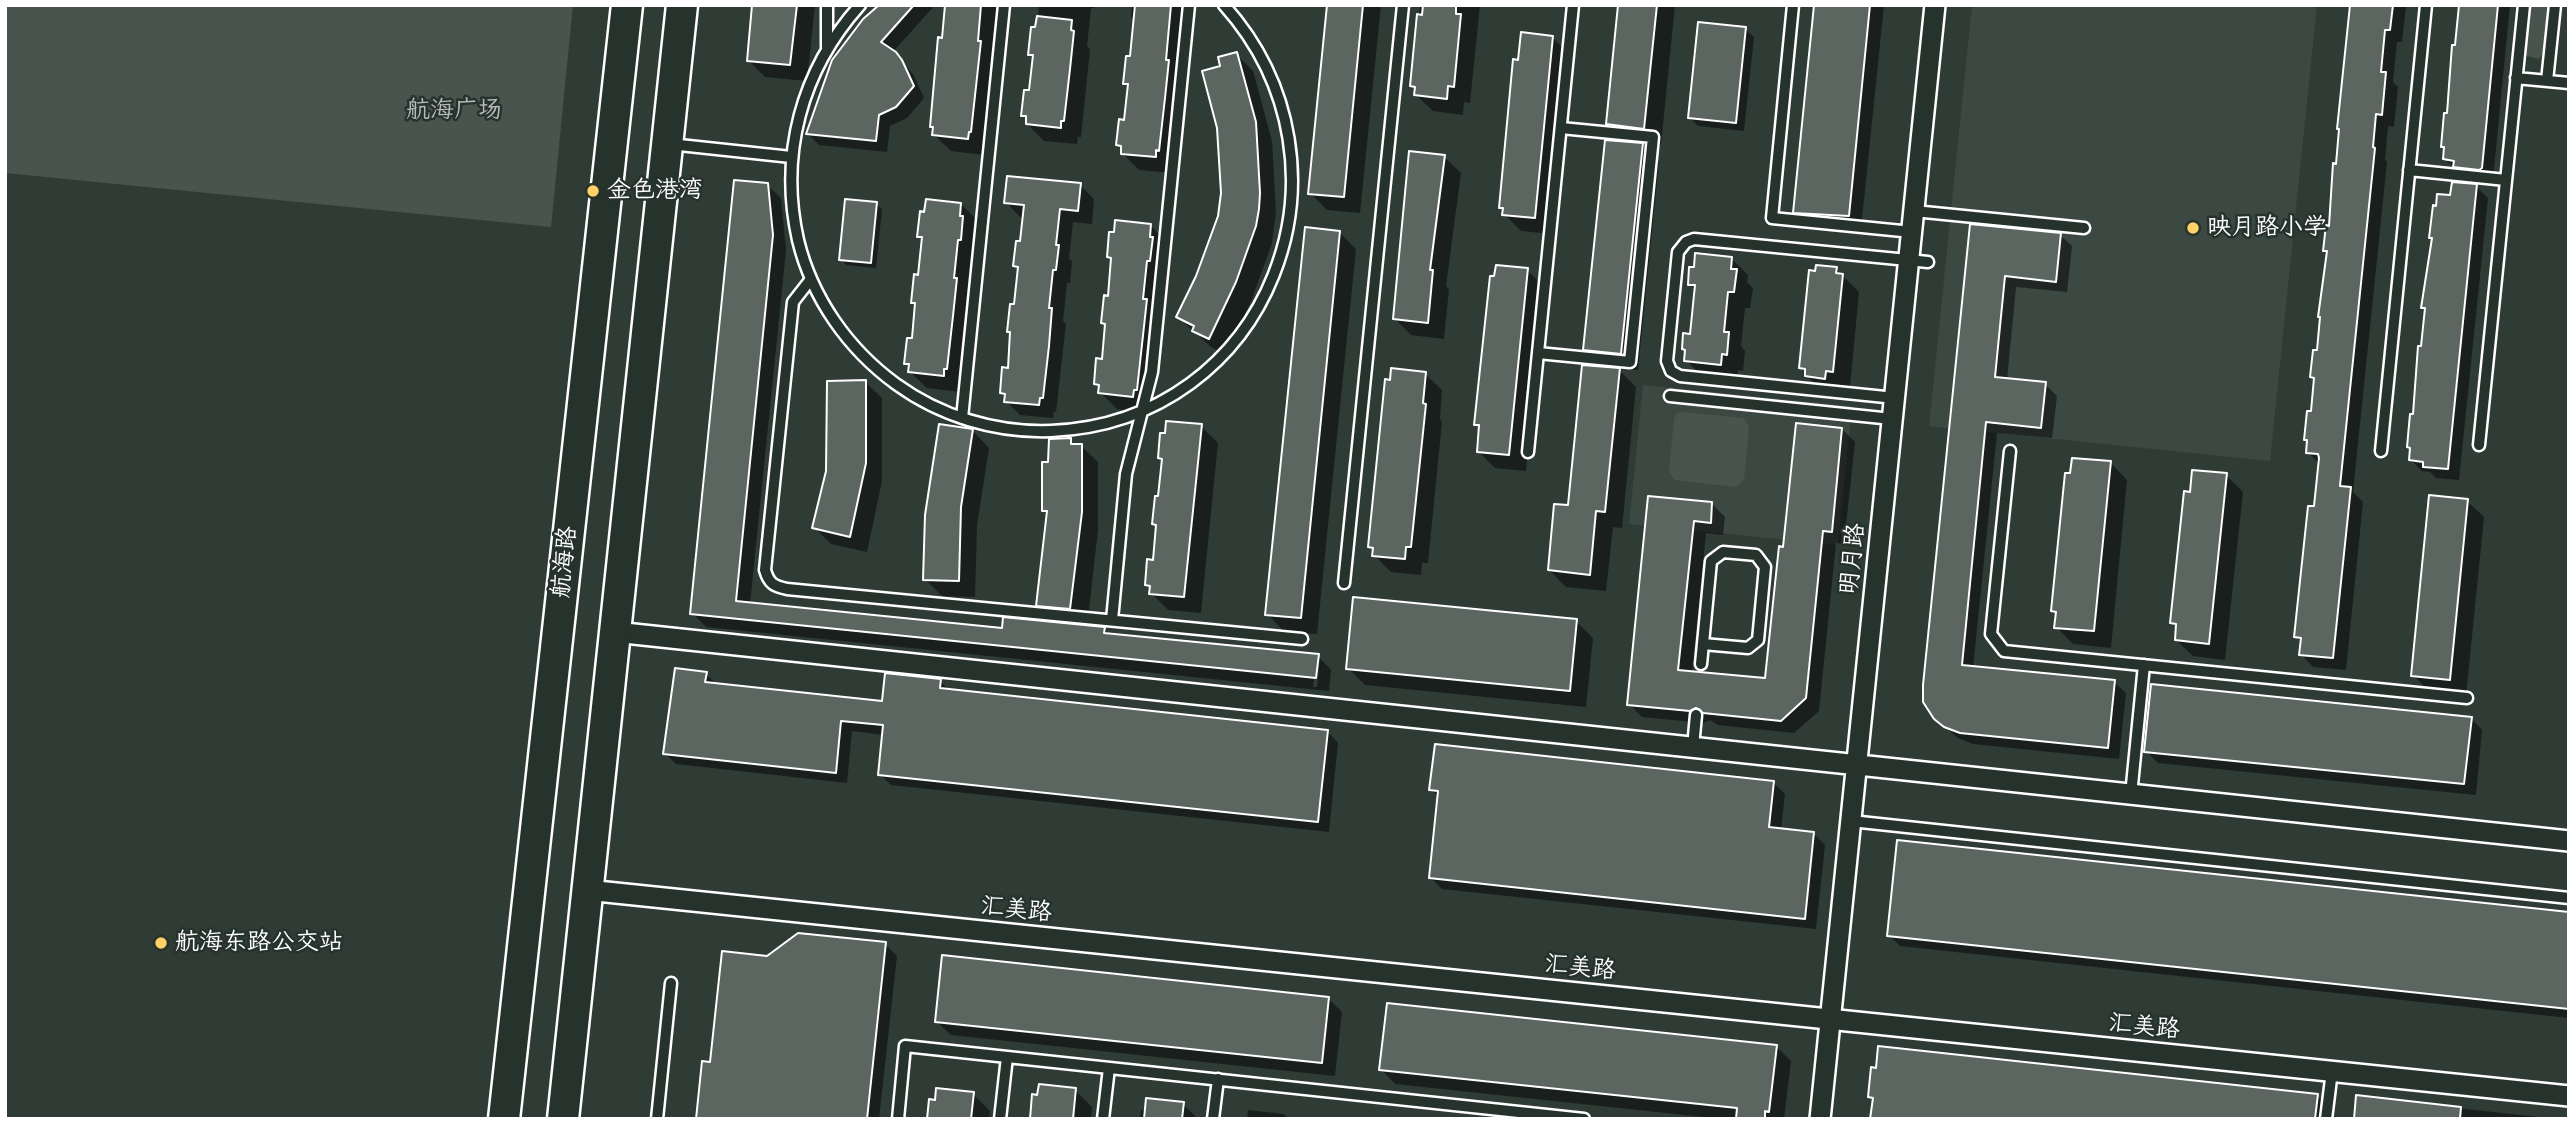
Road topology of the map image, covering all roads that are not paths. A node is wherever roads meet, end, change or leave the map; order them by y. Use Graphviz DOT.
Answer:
graph roads {
  1 [pos="627,5"];
  2 [pos="682,5"];
  3 [pos="827,5"];
  4 [pos="860,5"];
  5 [pos="1004,5"];
  6 [pos="1189,5"];
  7 [pos="1224,5"];
  8 [pos="1403,5"];
  9 [pos="1573,5"];
  10 [pos="1793,5"];
  11 [pos="1935,5"];
  12 [pos="2427,5"];
  13 [pos="2524,5"];
  14 [pos="2555,5"];
  15 [pos="827,47"];
  16 [pos="2516,78"];
  17 [pos="2547,81"];
  18 [pos="2569,83"];
  19 [pos="1561,128"];
  20 [pos="667,144"];
  21 [pos="791,157"];
  22 [pos="2409,170"];
  23 [pos="2506,180"];
  24 [pos="1914,211"];
  25 [pos="2084,228"];
  26 [pos="1912,232"];
  27 [pos="1918,261"];
  28 [pos="811,279"];
  29 [pos="1538,352"];
  30 [pos="1670,396"];
  31 [pos="1895,398"];
  32 [pos="1143,410"];
  33 [pos="962,418"];
  34 [pos="1892,419"];
  35 [pos="2479,445"];
  36 [pos="2010,451"];
  37 [pos="2381,451"];
  38 [pos="1528,452"];
  39 [pos="1344,583"];
  40 [pos="1112,620"];
  41 [pos="615,632"];
  42 [pos="1302,639"];
  43 [pos="1703,643"];
  44 [pos="1701,664"];
  45 [pos="2144,666"];
  46 [pos="2467,698"];
  47 [pos="1696,715"];
  48 [pos="1692,747"];
  49 [pos="1856,765"];
  50 [pos="2131,794"];
  51 [pos="1850,821"];
  52 [pos="2569,841"];
  53 [pos="587,890"];
  54 [pos="2569,898"];
  55 [pos="671,983"];
  56 [pos="1830,1019"];
  57 [pos="1007,1057"];
  58 [pos="1109,1068"];
  59 [pos="2332,1071"];
  60 [pos="1217,1079"];
  61 [pos="2569,1096"];
  62 [pos="1467,1106"];
  63 [pos="1568,1118"];
  64 [pos="504,1119"];
  65 [pos="563,1119"];
  66 [pos="657,1119"];
  67 [pos="898,1119"];
  68 [pos="1000,1119"];
  69 [pos="1103,1119"];
  70 [pos="1213,1119"];
  71 [pos="1465,1119"];
  72 [pos="1584,1119"];
  73 [pos="1819,1119"];
  74 [pos="2326,1119"];
  1 -- 64 [label="main road, 航海路"];
  2 -- 20 [label="main road"];
  3 -- 15 [label="lane"];
  4 -- 15 [label="lane"];
  5 -- 33 [label="lane"];
  6 -- 32 [label="lane"];
  7 -- 32 [label="lane"];
  8 -- 39 [label="lane"];
  9 -- 19 [label="lane"];
  10 -- 26 [label="lane"];
  11 -- 24 [label="street, 明月路"];
  12 -- 22 [label="lane"];
  13 -- 16 [label="lane"];
  14 -- 17 [label="lane"];
  15 -- 21 [label="lane"];
  16 -- 17 [label="lane"];
  16 -- 23 [label="lane"];
  17 -- 18 [label="lane"];
  19 -- 29 [label="lane"];
  19 -- 29 [label="lane"];
  20 -- 21 [label="lane"];
  20 -- 41 [label="main road"];
  21 -- 28 [label="lane"];
  22 -- 23 [label="lane"];
  22 -- 37 [label="lane"];
  23 -- 35 [label="lane"];
  24 -- 25 [label="lane"];
  24 -- 26 [label="street, 明月路"];
  26 -- 27 [label="street, 明月路"];
  27 -- 31 [label="street, 明月路"];
  27 -- 31 [label="lane"];
  28 -- 33 [label="lane"];
  28 -- 40 [label="lane"];
  29 -- 38 [label="lane"];
  30 -- 34 [label="lane"];
  31 -- 34 [label="street, 明月路"];
  32 -- 33 [label="lane"];
  32 -- 40 [label="lane"];
  34 -- 49 [label="street, 明月路"];
  36 -- 45 [label="lane"];
  40 -- 42 [label="lane"];
  41 -- 48 [label="street"];
  41 -- 53 [label="main road"];
  43 -- 43 [label="lane"];
  43 -- 44 [label="lane"];
  45 -- 46 [label="lane"];
  45 -- 50 [label="lane"];
  47 -- 48 [label="lane"];
  48 -- 49 [label="street"];
  49 -- 50 [label="street"];
  49 -- 51 [label="street, 明月路"];
  50 -- 52 [label="street"];
  51 -- 54 [label="lane"];
  51 -- 56 [label="street, 明月路"];
  53 -- 56 [label="street, 汇美路"];
  53 -- 65 [label="main road"];
  55 -- 66 [label="lane"];
  56 -- 59 [label="street, 汇美路"];
  56 -- 73 [label="street, 明月路"];
  57 -- 58 [label="lane"];
  57 -- 67 [label="lane"];
  57 -- 68 [label="lane"];
  58 -- 60 [label="lane"];
  58 -- 69 [label="lane"];
  59 -- 61 [label="street, 汇美路"];
  59 -- 74 [label="lane"];
  60 -- 62 [label="lane"];
  60 -- 70 [label="lane"];
  62 -- 63 [label="lane"];
  62 -- 71 [label="lane"];
  63 -- 72 [label="lane"];
}
